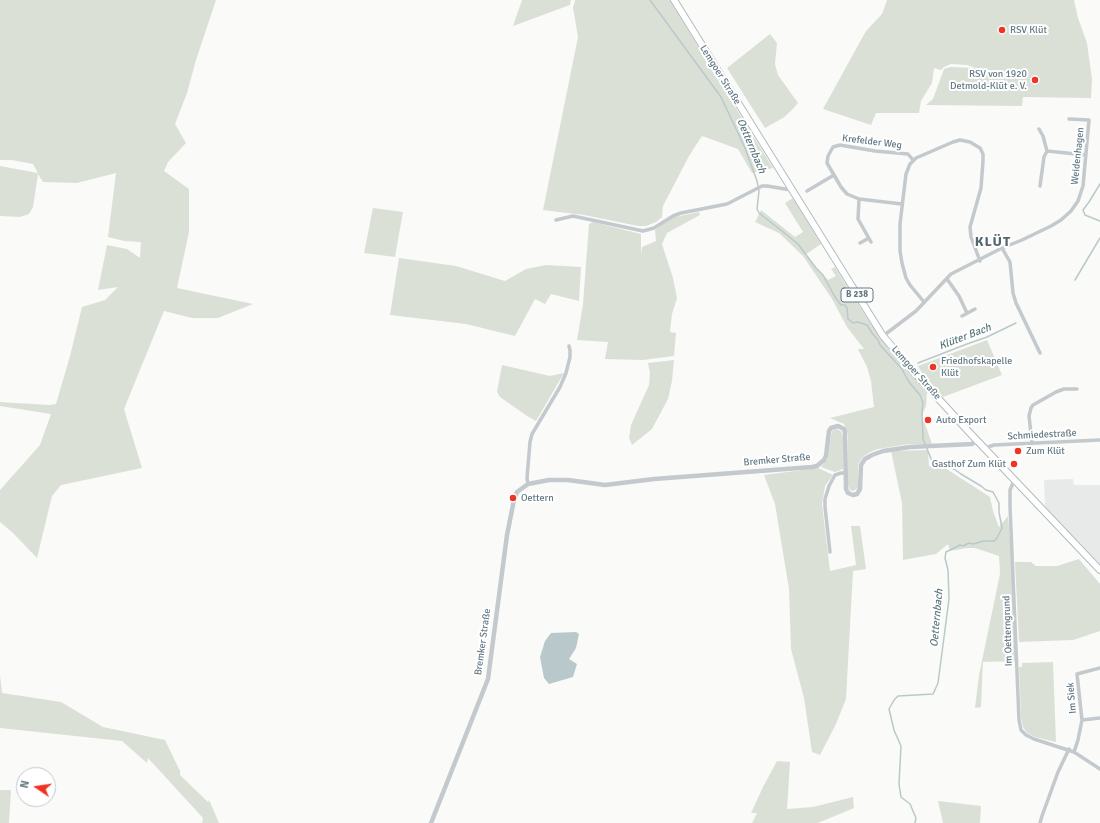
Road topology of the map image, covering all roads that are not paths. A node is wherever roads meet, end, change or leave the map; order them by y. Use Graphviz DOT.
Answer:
graph roads {
  1 [pos="674,0"];
  2 [pos="1069,119"];
  3 [pos="1039,130"];
  4 [pos="1047,151"];
  5 [pos="1086,155"];
  6 [pos="913,160"];
  7 [pos="834,175"];
  8 [pos="1040,186"];
  9 [pos="792,190"];
  10 [pos="807,191"];
  11 [pos="859,199"];
  12 [pos="902,204"];
  13 [pos="556,220"];
  14 [pos="869,238"];
  15 [pos="860,242"];
  16 [pos="871,242"];
  17 [pos="1002,248"];
  18 [pos="980,260"];
  19 [pos="946,279"];
  20 [pos="924,302"];
  21 [pos="975,309"];
  22 [pos="967,314"];
  23 [pos="962,316"];
  24 [pos="883,336"];
  25 [pos="569,346"];
  26 [pos="1040,353"];
  27 [pos="1077,389"];
  28 [pos="977,440"];
  29 [pos="1100,440"];
  30 [pos="1032,443"];
  31 [pos="986,449"];
  32 [pos="845,473"];
  33 [pos="1015,481"];
  34 [pos="528,484"];
  35 [pos="830,552"];
  36 [pos="1100,570"];
  37 [pos="1100,668"];
  38 [pos="1100,718"];
  39 [pos="1082,720"];
  40 [pos="1069,749"];
  41 [pos="1074,752"];
  42 [pos="1100,768"];
  43 [pos="431,823"];
  44 [pos="1040,823"];
  1 -- 9 [label="main road, Lemgoer Straße / B 238"];
  2 -- 5 [label="street, Weidenhagen"];
  3 -- 4 [label="street"];
  4 -- 5 [label="street"];
  4 -- 8 [label="street"];
  5 -- 17 [label="street, Weidenhagen"];
  6 -- 7 [label="street, Krefelder Weg"];
  6 -- 12 [label="street"];
  6 -- 18 [label="street"];
  7 -- 10 [label="street"];
  7 -- 11 [label="street, Krefelder Weg"];
  9 -- 13 [label="street"];
  9 -- 24 [label="main road, Lemgoer Straße / B 238"];
  11 -- 12 [label="street, Krefelder Weg"];
  11 -- 14 [label="street"];
  12 -- 20 [label="street"];
  14 -- 15 [label="street"];
  14 -- 16 [label="street"];
  17 -- 18 [label="street, Weidenhagen"];
  17 -- 26 [label="street"];
  18 -- 19 [label="street, Weidenhagen"];
  19 -- 20 [label="street, Weidenhagen"];
  19 -- 22 [label="street"];
  20 -- 24 [label="street, Weidenhagen"];
  21 -- 22 [label="street"];
  22 -- 23 [label="street"];
  24 -- 28 [label="main road, Lemgoer Straße / B 238"];
  25 -- 34 [label="street"];
  27 -- 30 [label="street"];
  28 -- 31 [label="main road, Lemgoer Straße / B 238"];
  28 -- 32 [label="street, Bremker Straße"];
  29 -- 30 [label="street, Schmiedestraße"];
  30 -- 31 [label="street, Schmiedestraße"];
  31 -- 33 [label="main road, Lemgoer Straße / B 238"];
  32 -- 34 [label="street, Bremker Straße"];
  32 -- 35 [label="street"];
  33 -- 36 [label="main road, Lemgoer Straße / B 238"];
  33 -- 40 [label="street, Im Oetterngrund"];
  34 -- 43 [label="street, Bremker Straße"];
  37 -- 39 [label="street, Im Siek"];
  38 -- 39 [label="street, Im Siek"];
  39 -- 41 [label="street, Im Siek"];
  40 -- 41 [label="street"];
  40 -- 44 [label="street"];
  41 -- 42 [label="street"];
}
